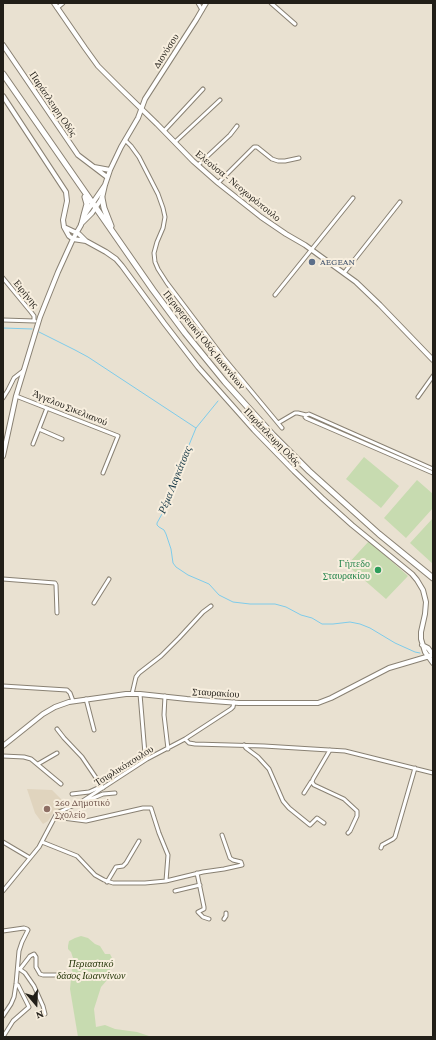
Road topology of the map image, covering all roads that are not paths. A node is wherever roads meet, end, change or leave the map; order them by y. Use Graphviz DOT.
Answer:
graph roads {
  1 [pos="54,3"];
  2 [pos="63,3"];
  3 [pos="198,3"];
  4 [pos="206,3"];
  5 [pos="271,3"];
  6 [pos="57,8"];
  7 [pos="202,10"];
  8 [pos="295,24"];
  9 [pos="3,45"];
  10 [pos="3,74"];
  11 [pos="204,89"];
  12 [pos="3,96"];
  13 [pos="220,100"];
  14 [pos="141,109"];
  15 [pos="237,126"];
  16 [pos="164,131"];
  17 [pos="125,140"];
  18 [pos="175,142"];
  19 [pos="299,158"];
  20 [pos="198,165"];
  21 [pos="94,167"];
  22 [pos="110,170"];
  23 [pos="107,177"];
  24 [pos="218,183"];
  25 [pos="104,185"];
  26 [pos="83,190"];
  27 [pos="102,198"];
  28 [pos="353,198"];
  29 [pos="400,202"];
  30 [pos="94,206"];
  31 [pos="84,215"];
  32 [pos="81,224"];
  33 [pos="64,227"];
  34 [pos="76,232"];
  35 [pos="113,233"];
  36 [pos="73,239"];
  37 [pos="86,241"];
  38 [pos="312,249"];
  39 [pos="344,273"];
  40 [pos="3,278"];
  41 [pos="275,295"];
  42 [pos="3,320"];
  43 [pos="36,321"];
  44 [pos="433,360"];
  45 [pos="23,371"];
  46 [pos="433,376"];
  47 [pos="16,396"];
  48 [pos="3,398"];
  49 [pos="418,398"];
  50 [pos="47,408"];
  51 [pos="306,415"];
  52 [pos="278,423"];
  53 [pos="282,428"];
  54 [pos="39,429"];
  55 [pos="62,439"];
  56 [pos="33,444"];
  57 [pos="3,456"];
  58 [pos="433,469"];
  59 [pos="103,473"];
  60 [pos="433,473"];
  61 [pos="433,578"];
  62 [pos="3,579"];
  63 [pos="109,579"];
  64 [pos="94,603"];
  65 [pos="211,606"];
  66 [pos="57,613"];
  67 [pos="422,644"];
  68 [pos="433,655"];
  69 [pos="428,657"];
  70 [pos="433,663"];
  71 [pos="3,686"];
  72 [pos="132,694"];
  73 [pos="140,694"];
  74 [pos="165,696"];
  75 [pos="86,699"];
  76 [pos="73,702"];
  77 [pos="234,702"];
  78 [pos="57,729"];
  79 [pos="94,730"];
  80 [pos="185,739"];
  81 [pos="244,745"];
  82 [pos="3,746"];
  83 [pos="168,748"];
  84 [pos="330,750"];
  85 [pos="57,753"];
  86 [pos="3,756"];
  87 [pos="147,759"];
  88 [pos="38,764"];
  89 [pos="415,768"];
  90 [pos="433,773"];
  91 [pos="312,782"];
  92 [pos="61,784"];
  93 [pos="103,788"];
  94 [pos="115,793"];
  95 [pos="304,793"];
  96 [pos="72,794"];
  97 [pos="79,803"];
  98 [pos="55,816"];
  99 [pos="324,823"];
  100 [pos="348,833"];
  101 [pos="222,835"];
  102 [pos="139,841"];
  103 [pos="3,842"];
  104 [pos="42,842"];
  105 [pos="381,848"];
  106 [pos="30,858"];
  107 [pos="197,873"];
  108 [pos="166,881"];
  109 [pos="107,882"];
  110 [pos="200,885"];
  111 [pos="3,891"];
  112 [pos="175,891"];
  113 [pos="226,913"];
  114 [pos="209,919"];
  115 [pos="224,919"];
  116 [pos="3,930"];
  117 [pos="19,968"];
  118 [pos="56,975"];
  119 [pos="16,984"];
  120 [pos="45,1014"];
  121 [pos="3,1016"];
  122 [pos="3,1037"];
  1 -- 6 [label="street, Ελεούσα - Νεοχωρόπουλο"];
  2 -- 6 [label="street"];
  3 -- 7 [label="street"];
  4 -- 7 [label="street, Διονύσου"];
  5 -- 8 [label="street"];
  6 -- 14 [label="street, Ελεούσα - Νεοχωρόπουλο"];
  7 -- 14 [label="street, Διονύσου"];
  9 -- 21 [label="street, Παράπλευρη Οδός"];
  10 -- 26 [label="highway, Περιφερειακή Οδός Ιωαννίνων"];
  11 -- 16 [label="street"];
  12 -- 33 [label="street"];
  13 -- 18 [label="street"];
  14 -- 16 [label="street, Ελεούσα - Νεοχωρόπουλο"];
  14 -- 17 [label="street, Διονύσου"];
  15 -- 20 [label="street"];
  16 -- 18 [label="street, Ελεούσα - Νεοχωρόπουλο"];
  17 -- 22 [label="street, Διονύσου"];
  17 -- 52 [label="street"];
  18 -- 20 [label="street, Ελεούσα - Νεοχωρόπουλο"];
  19 -- 24 [label="street"];
  20 -- 24 [label="street, Ελεούσα - Νεοχωρόπουλο"];
  21 -- 22 [label="street, Παράπλευρη Οδός"];
  21 -- 23 [label="street, Παράπλευρη Οδός"];
  22 -- 23 [label="street, Διονύσου"];
  23 -- 25 [label="street, Διονύσου"];
  24 -- 38 [label="street, Ελεούσα - Νεοχωρόπουλο"];
  25 -- 27 [label="street"];
  25 -- 30 [label="street"];
  26 -- 30 [label="highway, Περιφερειακή Οδός Ιωαννίνων"];
  26 -- 31 [label="highway"];
  27 -- 30 [label="street"];
  27 -- 35 [label="highway"];
  28 -- 38 [label="street"];
  29 -- 39 [label="street"];
  30 -- 31 [label="street"];
  30 -- 32 [label="street"];
  30 -- 35 [label="highway, Περιφερειακή Οδός Ιωαννίνων"];
  31 -- 32 [label="street"];
  32 -- 34 [label="street"];
  33 -- 34 [label="street, Παράπλευρη Οδός"];
  33 -- 36 [label="street"];
  34 -- 36 [label="street"];
  34 -- 37 [label="street, Παράπλευρη Οδός"];
  35 -- 61 [label="highway, Περιφερειακή Οδός Ιωαννίνων"];
  36 -- 37 [label="street, Παράπλευρη Οδός"];
  36 -- 43 [label="street"];
  37 -- 67 [label="street, Παράπλευρη Οδός"];
  38 -- 39 [label="street, Ελεούσα - Νεοχωρόπουλο"];
  38 -- 41 [label="street"];
  39 -- 44 [label="street, Ελεούσα - Νεοχωρόπουλο"];
  40 -- 43 [label="street, Ειρήνης"];
  42 -- 43 [label="street"];
  43 -- 45 [label="street"];
  45 -- 47 [label="street"];
  45 -- 48 [label="street"];
  46 -- 49 [label="street"];
  47 -- 50 [label="street, Άγγελου Σικελιανού"];
  47 -- 57 [label="street"];
  50 -- 54 [label="street"];
  50 -- 59 [label="street, Άγγελου Σικελιανού"];
  51 -- 52 [label="street"];
  51 -- 58 [label="street"];
  51 -- 60 [label="street"];
  52 -- 53 [label="street"];
  54 -- 55 [label="street"];
  54 -- 56 [label="street"];
  62 -- 66 [label="street"];
  63 -- 64 [label="street"];
  65 -- 72 [label="street"];
  67 -- 68 [label="street"];
  67 -- 69 [label="street, Παράπλευρη Οδός"];
  68 -- 69 [label="street, Σταυρακίου"];
  69 -- 70 [label="street, Παράπλευρη Οδός"];
  69 -- 77 [label="street, Σταυρακίου"];
  71 -- 76 [label="street"];
  72 -- 73 [label="street, Σταυρακίου"];
  72 -- 75 [label="street, Σταυρακίου"];
  73 -- 74 [label="street, Σταυρακίου"];
  73 -- 87 [label="street"];
  74 -- 77 [label="street, Σταυρακίου"];
  74 -- 83 [label="street"];
  75 -- 76 [label="street, Σταυρακίου"];
  75 -- 79 [label="street"];
  76 -- 82 [label="street, Σταυρακίου"];
  77 -- 80 [label="street, Τσιφλικόπουλου"];
  78 -- 93 [label="street"];
  80 -- 81 [label="street"];
  80 -- 83 [label="street, Τσιφλικόπουλου"];
  81 -- 84 [label="street"];
  81 -- 99 [label="street"];
  83 -- 87 [label="street, Τσιφλικόπουλου"];
  84 -- 89 [label="street"];
  84 -- 91 [label="street"];
  85 -- 88 [label="street"];
  86 -- 88 [label="street"];
  87 -- 93 [label="street, Τσιφλικόπουλου"];
  88 -- 92 [label="street"];
  89 -- 90 [label="street"];
  89 -- 105 [label="street"];
  91 -- 95 [label="street"];
  91 -- 100 [label="street"];
  93 -- 96 [label="street"];
  93 -- 97 [label="street, Τσιφλικόπουλου"];
  94 -- 97 [label="street"];
  97 -- 98 [label="street, Τσιφλικόπουλου"];
  98 -- 104 [label="street"];
  98 -- 108 [label="street"];
  101 -- 107 [label="street"];
  102 -- 109 [label="street"];
  103 -- 106 [label="street"];
  104 -- 106 [label="street"];
  104 -- 109 [label="street"];
  106 -- 111 [label="street"];
  107 -- 108 [label="street"];
  107 -- 110 [label="street"];
  108 -- 109 [label="street"];
  110 -- 112 [label="street"];
  110 -- 114 [label="street"];
  113 -- 115 [label="street"];
  116 -- 117 [label="street"];
  117 -- 118 [label="street"];
  117 -- 119 [label="street"];
  117 -- 120 [label="street"];
  119 -- 121 [label="street"];
  119 -- 122 [label="street"];
}
